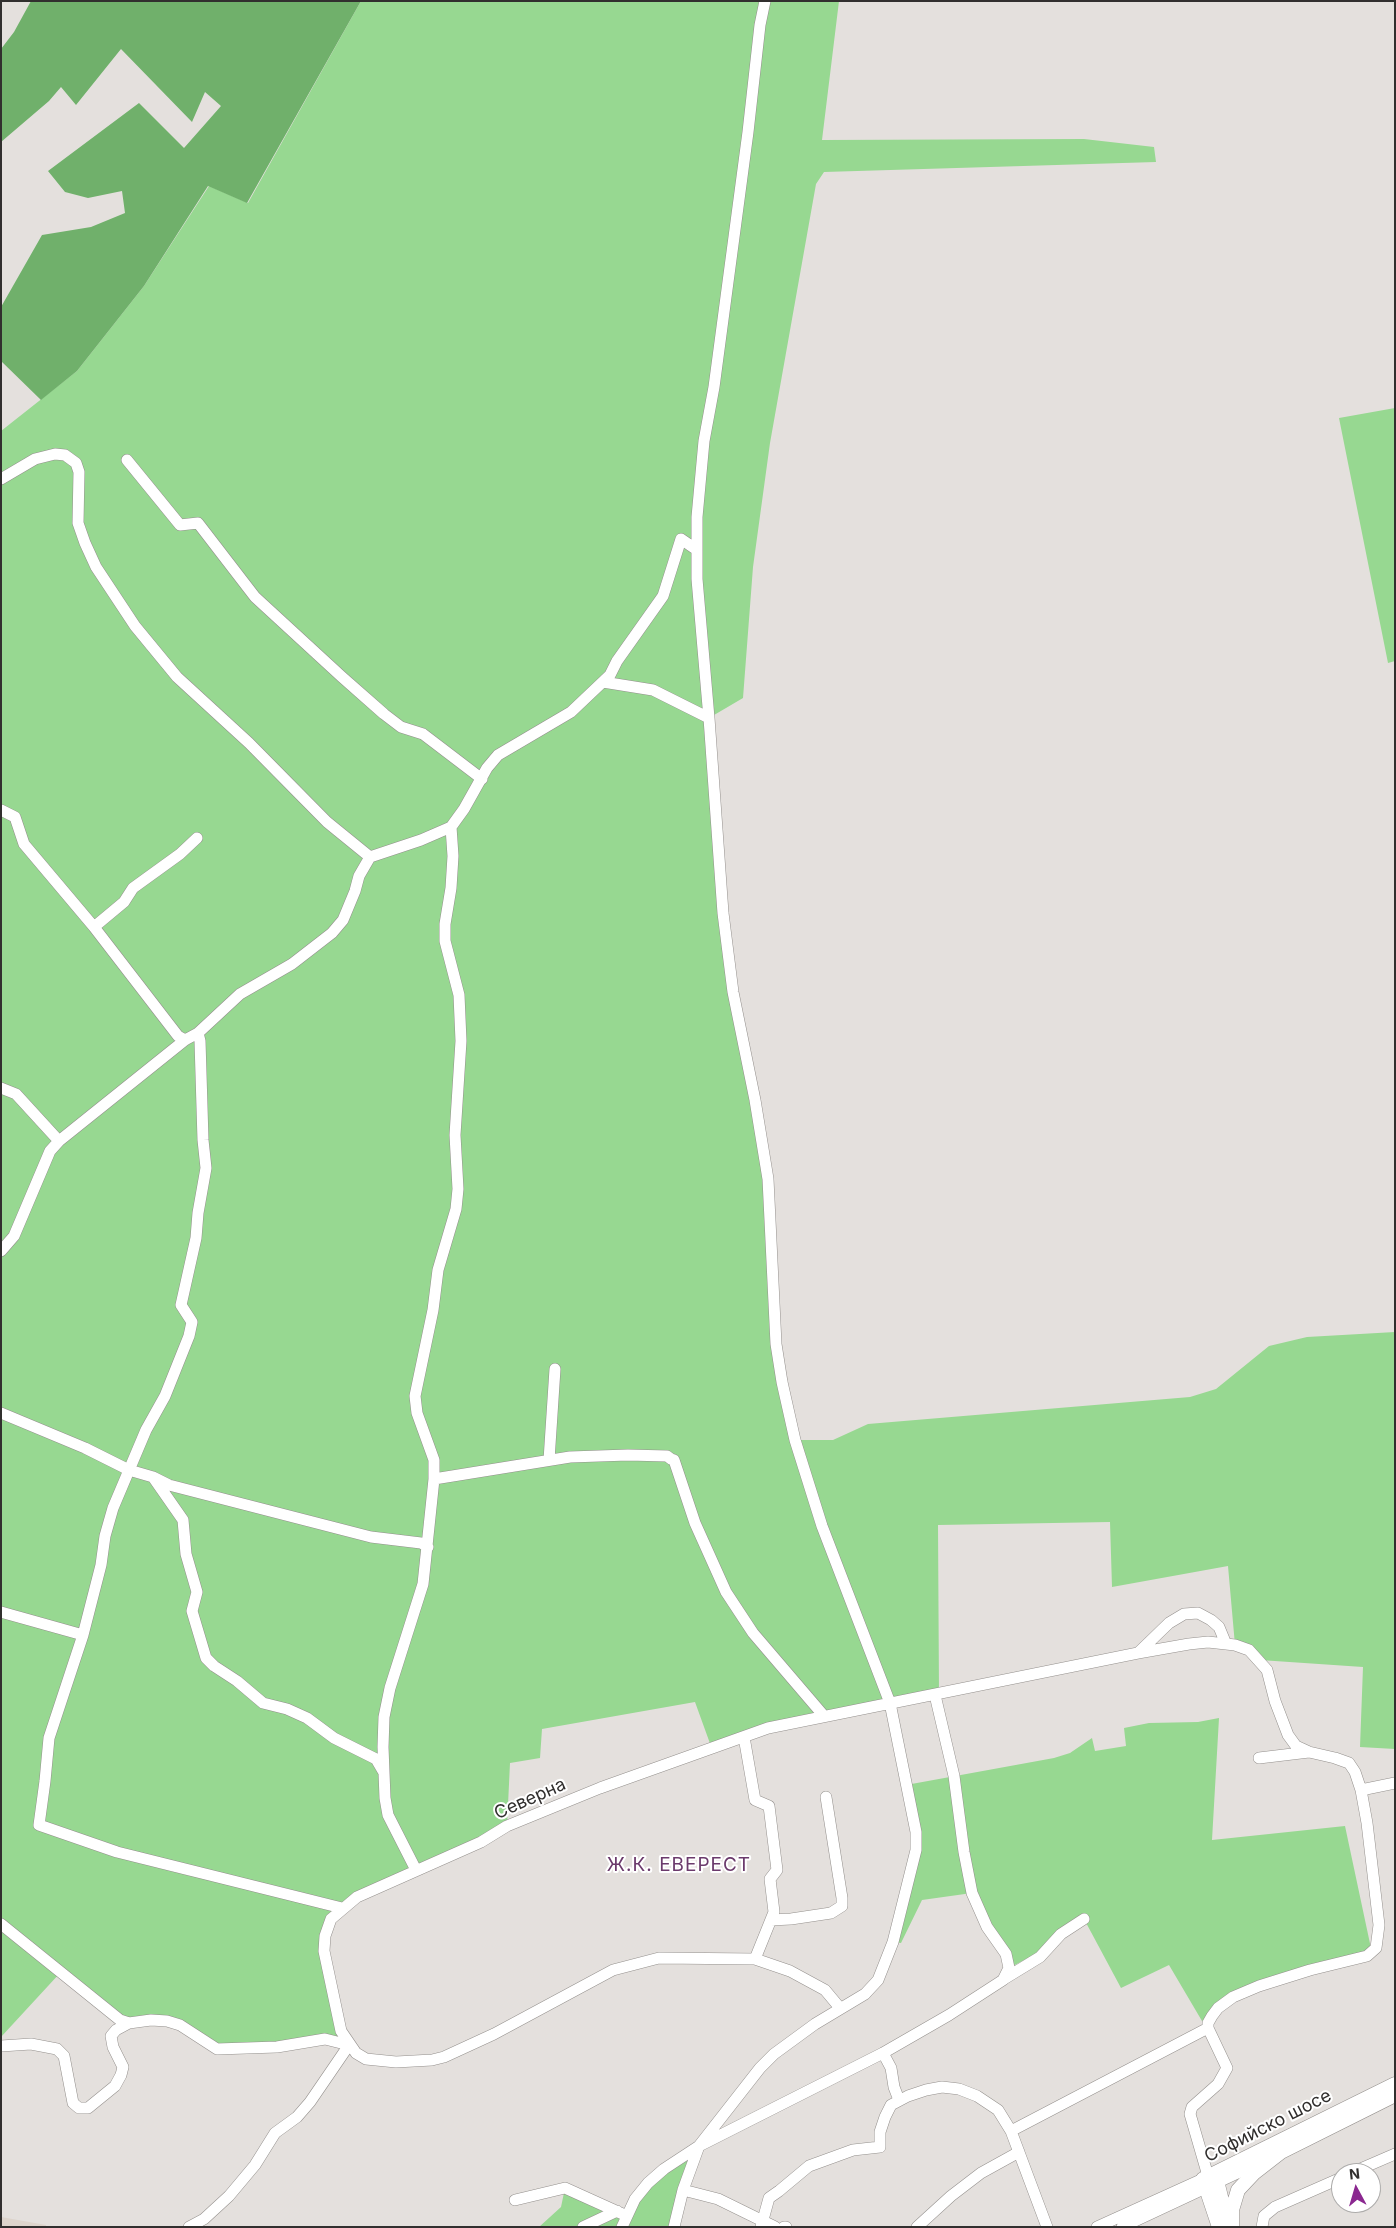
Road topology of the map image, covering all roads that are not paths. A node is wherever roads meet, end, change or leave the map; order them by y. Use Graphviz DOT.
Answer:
graph roads {
  1 [pos="765,1"];
  2 [pos="127,460"];
  3 [pos="1,479"];
  4 [pos="697,550"];
  5 [pos="607,678"];
  6 [pos="709,718"];
  7 [pos="482,779"];
  8 [pos="1,810"];
  9 [pos="451,826"];
  10 [pos="197,838"];
  11 [pos="370,857"];
  12 [pos="94,927"];
  13 [pos="198,1033"];
  14 [pos="185,1040"];
  15 [pos="1,1088"];
  16 [pos="59,1141"];
  17 [pos="1,1251"];
  18 [pos="555,1368"];
  19 [pos="1,1413"];
  20 [pos="549,1460"];
  21 [pos="129,1470"];
  22 [pos="153,1477"];
  23 [pos="434,1479"];
  24 [pos="428,1547"];
  25 [pos="1,1612"];
  26 [pos="83,1635"];
  27 [pos="1226,1644"];
  28 [pos="1138,1652"];
  29 [pos="935,1695"];
  30 [pos="890,1703"];
  31 [pos="824,1716"];
  32 [pos="744,1737"];
  33 [pos="1309,1752"];
  34 [pos="1260,1758"];
  35 [pos="384,1772"];
  36 [pos="1395,1782"];
  37 [pos="1361,1790"];
  38 [pos="826,1797"];
  39 [pos="416,1870"];
  40 [pos="342,1908"];
  41 [pos="1084,1919"];
  42 [pos="771,1920"];
  43 [pos="1,1924"];
  44 [pos="755,1959"];
  45 [pos="1003,1980"];
  46 [pos="840,2008"];
  47 [pos="129,2023"];
  48 [pos="1208,2028"];
  49 [pos="349,2045"];
  50 [pos="1,2046"];
  51 [pos="883,2053"];
  52 [pos="1395,2084"];
  53 [pos="1395,2095"];
  54 [pos="899,2100"];
  55 [pos="1010,2131"];
  56 [pos="699,2146"];
  57 [pos="1019,2152"];
  58 [pos="1281,2152"];
  59 [pos="1395,2154"];
  60 [pos="1374,2163"];
  61 [pos="1210,2180"];
  62 [pos="1331,2182"];
  63 [pos="683,2190"];
  64 [pos="515,2200"];
  65 [pos="622,2218"];
  66 [pos="762,2224"];
  67 [pos="189,2227"];
  68 [pos="583,2227"];
  69 [pos="674,2227"];
  70 [pos="775,2227"];
  71 [pos="917,2227"];
  72 [pos="1047,2227"];
  73 [pos="1097,2227"];
  74 [pos="1122,2227"];
  75 [pos="1219,2227"];
  76 [pos="1230,2227"];
  77 [pos="1262,2227"];
  1 -- 4 [label="street"];
  2 -- 7 [label="street"];
  3 -- 11 [label="street"];
  4 -- 5 [label="street"];
  4 -- 6 [label="street"];
  5 -- 6 [label="street"];
  5 -- 7 [label="street"];
  6 -- 30 [label="street"];
  7 -- 9 [label="street"];
  8 -- 12 [label="street"];
  9 -- 11 [label="street"];
  9 -- 23 [label="street"];
  10 -- 12 [label="street"];
  11 -- 13 [label="street"];
  12 -- 14 [label="street"];
  13 -- 14 [label="street"];
  13 -- 21 [label="street"];
  14 -- 16 [label="street"];
  15 -- 16 [label="street"];
  16 -- 17 [label="street"];
  18 -- 20 [label="street"];
  19 -- 21 [label="street"];
  20 -- 23 [label="street"];
  20 -- 31 [label="street"];
  21 -- 22 [label="street"];
  21 -- 26 [label="street"];
  22 -- 24 [label="street"];
  22 -- 35 [label="street"];
  23 -- 24 [label="street"];
  24 -- 35 [label="street"];
  25 -- 26 [label="street"];
  26 -- 40 [label="street"];
  27 -- 28 [label="street, Северна"];
  27 -- 28 [label="street"];
  27 -- 33 [label="street, Северна"];
  28 -- 29 [label="street, Северна"];
  29 -- 30 [label="street, Северна"];
  29 -- 45 [label="street"];
  30 -- 31 [label="street, Северна"];
  30 -- 46 [label="street"];
  31 -- 32 [label="street, Северна"];
  32 -- 39 [label="street, Северна"];
  32 -- 42 [label="street"];
  33 -- 34 [label="street"];
  33 -- 37 [label="street"];
  35 -- 39 [label="street"];
  36 -- 37 [label="street"];
  37 -- 48 [label="street"];
  38 -- 42 [label="street"];
  39 -- 40 [label="street, Северна"];
  40 -- 49 [label="street, Северна"];
  41 -- 45 [label="street"];
  42 -- 44 [label="street"];
  43 -- 47 [label="street"];
  44 -- 46 [label="street"];
  44 -- 49 [label="street"];
  45 -- 51 [label="street"];
  46 -- 56 [label="street"];
  47 -- 49 [label="street"];
  47 -- 50 [label="street"];
  48 -- 55 [label="street"];
  48 -- 61 [label="street"];
  49 -- 67 [label="street"];
  51 -- 54 [label="street"];
  51 -- 56 [label="street"];
  52 -- 61 [label="main road, Софийско шосе"];
  53 -- 58 [label="main road, Софийско шосе"];
  54 -- 55 [label="street"];
  54 -- 66 [label="street"];
  55 -- 57 [label="street"];
  56 -- 63 [label="street"];
  56 -- 65 [label="street"];
  57 -- 71 [label="street"];
  57 -- 72 [label="street"];
  58 -- 61 [label="street"];
  58 -- 76 [label="main road, Софийско шосе"];
  59 -- 60 [label="street"];
  61 -- 73 [label="street"];
  61 -- 74 [label="street"];
  61 -- 75 [label="main road, Софийско шосе"];
  61 -- 76 [label="main road"];
  62 -- 77 [label="street"];
  63 -- 66 [label="street"];
  63 -- 69 [label="street"];
  64 -- 65 [label="street"];
  65 -- 68 [label="street"];
  66 -- 70 [label="street"];
}
